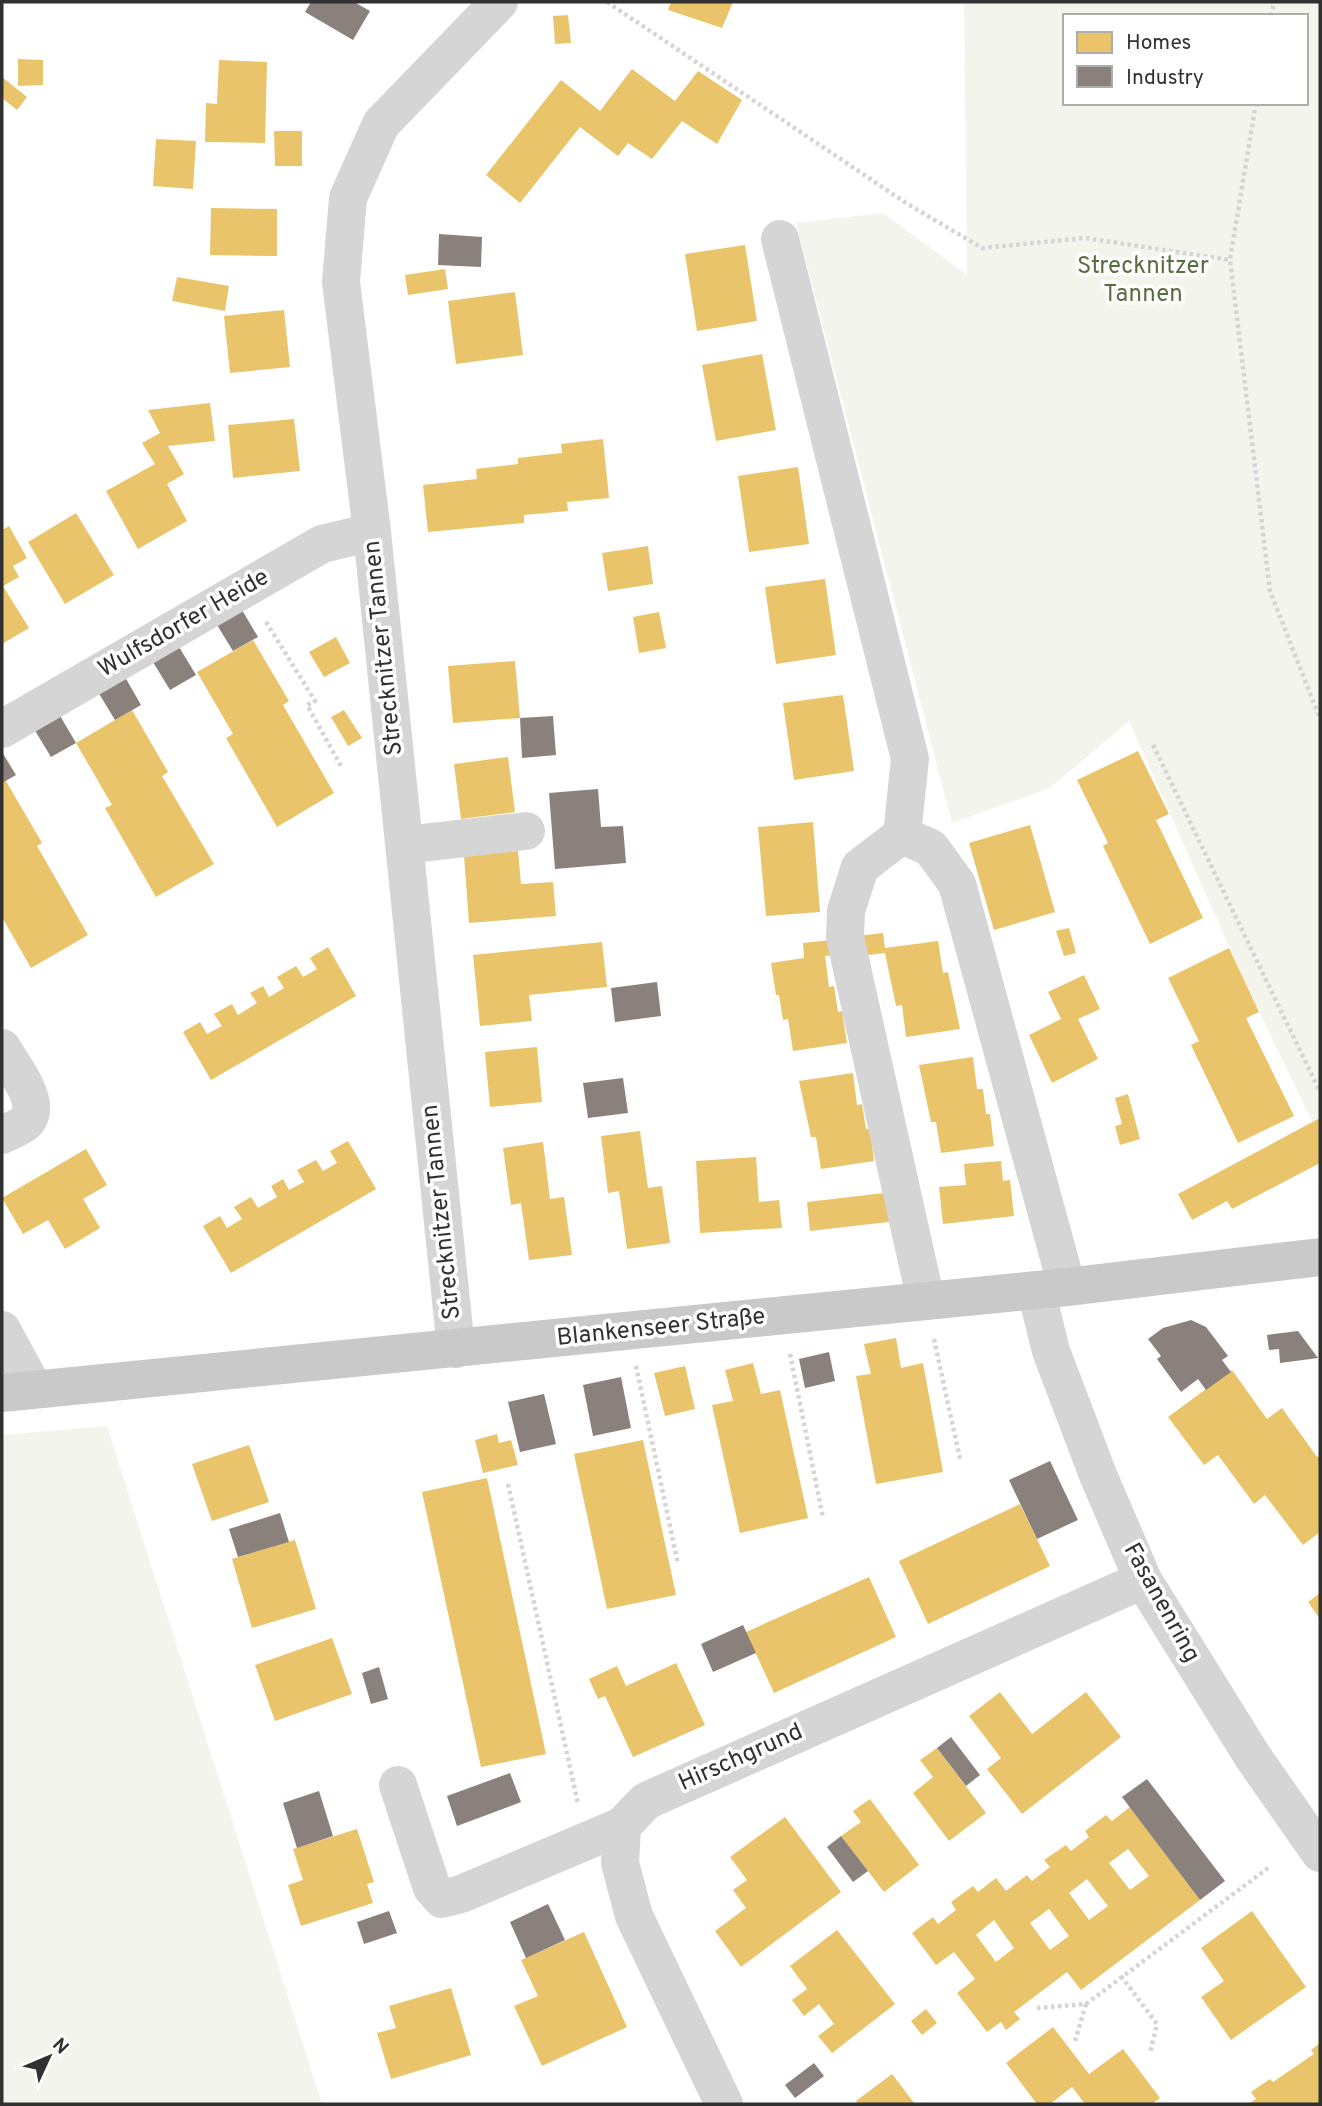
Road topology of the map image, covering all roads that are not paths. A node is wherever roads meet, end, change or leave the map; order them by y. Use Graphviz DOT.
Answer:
graph roads {
  1 [pos="476,10"];
  2 [pos="780,239"];
  3 [pos="372,532"];
  4 [pos="2,729"];
  5 [pos="526,831"];
  6 [pos="902,835"];
  7 [pos="405,845"];
  8 [pos="2,1048"];
  9 [pos="2,1135"];
  10 [pos="1320,1257"];
  11 [pos="1051,1288"];
  12 [pos="926,1301"];
  13 [pos="2,1330"];
  14 [pos="456,1349"];
  15 [pos="18,1391"];
  16 [pos="1143,1580"];
  17 [pos="398,1785"];
  18 [pos="622,1826"];
  19 [pos="1320,1853"];
  20 [pos="724,2104"];
  1 -- 3 [label="street, Strecknitzer Tannen"];
  2 -- 6 [label="street"];
  3 -- 4 [label="street, Wulfsdorfer Heide"];
  3 -- 7 [label="street, Strecknitzer Tannen"];
  5 -- 7 [label="street"];
  6 -- 11 [label="street, Fasanenring"];
  6 -- 12 [label="street"];
  7 -- 14 [label="street, Strecknitzer Tannen"];
  8 -- 9 [label="street"];
  10 -- 11 [label="main road, Blankenseer Straße"];
  11 -- 12 [label="main road, Blankenseer Straße"];
  11 -- 16 [label="street, Fasanenring"];
  12 -- 14 [label="main road, Blankenseer Straße"];
  13 -- 15 [label="street"];
  14 -- 15 [label="main road, Blankenseer Straße"];
  16 -- 18 [label="street, Hirschgrund"];
  16 -- 19 [label="street, Fasanenring"];
  17 -- 18 [label="street"];
  18 -- 20 [label="street"];
}
